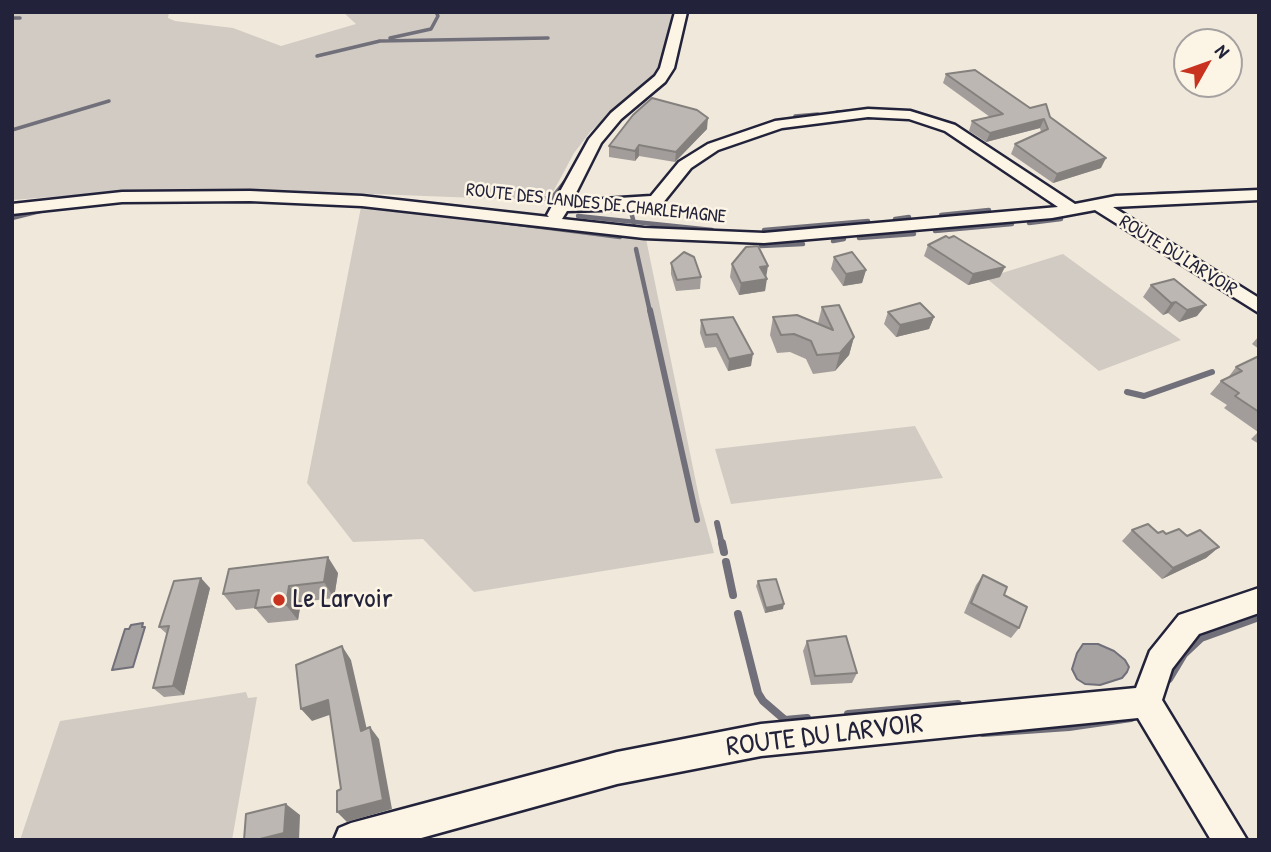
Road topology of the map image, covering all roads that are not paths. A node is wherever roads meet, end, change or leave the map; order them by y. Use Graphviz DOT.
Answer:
graph roads {
  1 [pos="681,12"];
  2 [pos="1259,195"];
  3 [pos="1097,204"];
  4 [pos="12,209"];
  5 [pos="1072,209"];
  6 [pos="557,214"];
  7 [pos="1259,307"];
  8 [pos="1259,600"];
  9 [pos="1146,702"];
  10 [pos="352,840"];
  11 [pos="1230,840"];
  1 -- 6 [label="street"];
  2 -- 3 [label="street, ROUTE DES LANDES DE CHARLEMAGNE"];
  3 -- 5 [label="street, ROUTE DES LANDES DE CHARLEMAGNE"];
  3 -- 7 [label="street, ROUTE DU LARVOIR"];
  4 -- 6 [label="street, ROUTE DES LANDES DE CHARLEMAGNE"];
  5 -- 6 [label="street, ROUTE DES LANDES DE CHARLEMAGNE"];
  5 -- 6 [label="street"];
  8 -- 9 [label="street"];
  9 -- 10 [label="street, ROUTE DU LARVOIR"];
  9 -- 11 [label="street"];
}
